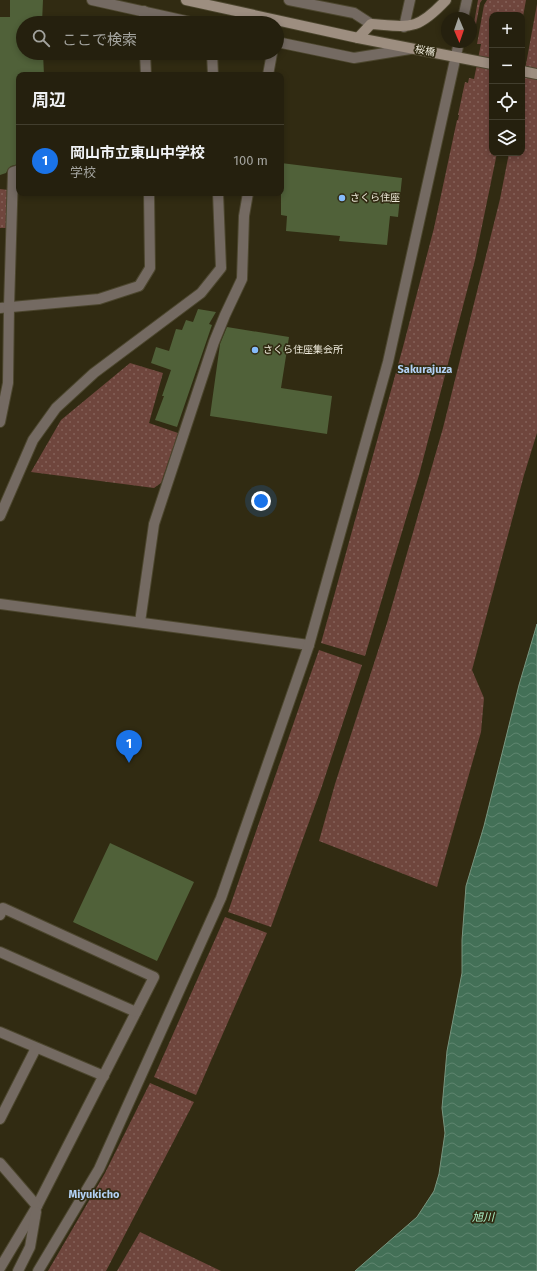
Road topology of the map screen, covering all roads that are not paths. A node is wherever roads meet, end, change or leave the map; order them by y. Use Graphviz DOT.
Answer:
graph roads {
  1 [pos="92,0"];
  2 [pos="186,0"];
  3 [pos="289,0"];
  4 [pos="410,0"];
  5 [pos="446,0"];
  6 [pos="466,0"];
  7 [pos="144,11"];
  8 [pos="464,12"];
  9 [pos="144,16"];
  10 [pos="165,16"];
  11 [pos="258,16"];
  12 [pos="284,22"];
  13 [pos="371,24"];
  14 [pos="404,27"];
  15 [pos="358,38"];
  16 [pos="284,43"];
  17 [pos="412,48"];
  18 [pos="458,48"];
  19 [pos="456,57"];
  20 [pos="145,60"];
  21 [pos="212,60"];
  22 [pos="271,60"];
  23 [pos="489,64"];
  24 [pos="146,72"];
  25 [pos="213,72"];
  26 [pos="269,72"];
  27 [pos="525,72"];
  28 [pos="537,74"];
  29 [pos="16,171"];
  30 [pos="149,196"];
  31 [pos="218,196"];
  32 [pos="247,196"];
  33 [pos="4,308"];
  34 [pos="0,422"];
  35 [pos="0,516"];
  36 [pos="0,604"];
  37 [pos="140,622"];
  38 [pos="309,645"];
  39 [pos="0,915"];
  40 [pos="0,952"];
  41 [pos="136,1012"];
  42 [pos="0,1032"];
  43 [pos="36,1048"];
  44 [pos="104,1076"];
  45 [pos="0,1119"];
  46 [pos="0,1163"];
  47 [pos="37,1206"];
  48 [pos="0,1268"];
  49 [pos="18,1271"];
  50 [pos="38,1271"];
  1 -- 7 [label="street"];
  2 -- 11 [label="street, 桜橋"];
  3 -- 13 [label="street"];
  4 -- 14 [label="street"];
  5 -- 14 [label="street"];
  6 -- 8 [label="street"];
  7 -- 9 [label="street"];
  7 -- 10 [label="street"];
  12 -- 15 [label="street, 桜橋"];
  13 -- 14 [label="street"];
  13 -- 15 [label="street"];
  15 -- 17 [label="street, 桜橋"];
  16 -- 17 [label="street"];
  17 -- 19 [label="street, 桜橋"];
  18 -- 19 [label="street"];
  19 -- 23 [label="street, 桜橋"];
  19 -- 38 [label="street"];
  20 -- 24 [label="street"];
  21 -- 25 [label="street"];
  22 -- 26 [label="street"];
  27 -- 28 [label="street"];
  29 -- 33 [label="street"];
  30 -- 33 [label="street"];
  31 -- 35 [label="street"];
  32 -- 37 [label="street"];
  33 -- 34 [label="street"];
  36 -- 37 [label="street"];
  37 -- 38 [label="street"];
  38 -- 50 [label="street"];
  39 -- 41 [label="street"];
  40 -- 41 [label="street"];
  41 -- 44 [label="street"];
  42 -- 43 [label="street"];
  43 -- 44 [label="street"];
  43 -- 45 [label="street"];
  44 -- 47 [label="street"];
  46 -- 47 [label="street"];
  47 -- 48 [label="street"];
  47 -- 49 [label="street"];
}
